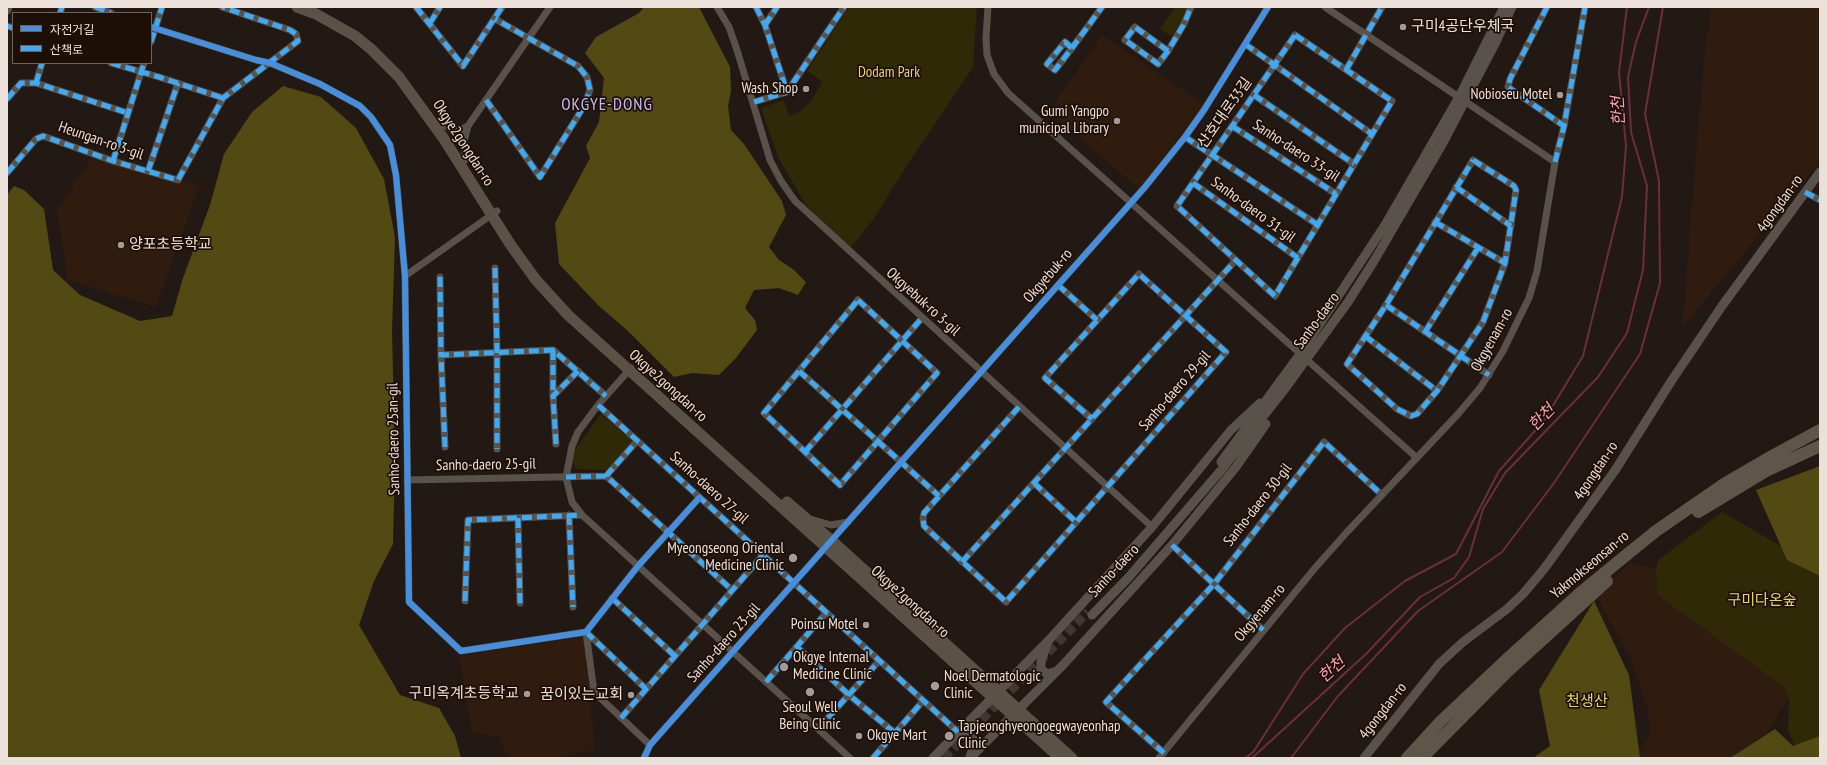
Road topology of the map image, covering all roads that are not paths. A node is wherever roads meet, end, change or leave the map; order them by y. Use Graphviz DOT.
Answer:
graph roads {
  1 [pos="95,7"];
  2 [pos="162,7"];
  3 [pos="222,7"];
  4 [pos="297,7"];
  5 [pos="316,7"];
  6 [pos="416,7"];
  7 [pos="440,7"];
  8 [pos="502,7"];
  9 [pos="550,7"];
  10 [pos="717,7"];
  11 [pos="756,7"];
  12 [pos="777,7"];
  13 [pos="844,7"];
  14 [pos="988,7"];
  15 [pos="1102,7"];
  16 [pos="1191,7"];
  17 [pos="1268,7"];
  18 [pos="1325,7"];
  19 [pos="1382,7"];
  20 [pos="1504,7"];
  21 [pos="1512,7"];
  22 [pos="1547,7"];
  23 [pos="1584,7"];
  24 [pos="108,12"];
  25 [pos="494,18"];
  26 [pos="430,23"];
  27 [pos="765,25"];
  28 [pos="153,28"];
  29 [pos="1366,34"];
  30 [pos="529,38"];
  31 [pos="1245,44"];
  32 [pos="1072,48"];
  33 [pos="1168,51"];
  34 [pos="270,63"];
  35 [pos="42,64"];
  36 [pos="114,64"];
  37 [pos="144,64"];
  38 [pos="1274,65"];
  39 [pos="1346,70"];
  40 [pos="140,72"];
  41 [pos="36,83"];
  42 [pos="178,83"];
  43 [pos="787,92"];
  44 [pos="1254,95"];
  45 [pos="223,98"];
  46 [pos="7,99"];
  47 [pos="1462,99"];
  48 [pos="486,100"];
  49 [pos="754,102"];
  50 [pos="128,113"];
  51 [pos="443,125"];
  52 [pos="468,126"];
  53 [pos="1232,126"];
  54 [pos="1564,126"];
  55 [pos="1372,134"];
  56 [pos="1185,138"];
  57 [pos="1213,154"];
  58 [pos="113,160"];
  59 [pos="465,160"];
  60 [pos="1555,162"];
  61 [pos="1354,164"];
  62 [pos="148,171"];
  63 [pos="1820,172"];
  64 [pos="7,173"];
  65 [pos="1193,183"];
  66 [pos="1456,187"];
  67 [pos="1805,192"];
  68 [pos="1336,194"];
  69 [pos="1820,200"];
  70 [pos="1130,202"];
  71 [pos="1177,206"];
  72 [pos="494,213"];
  73 [pos="1435,222"];
  74 [pos="1318,225"];
  75 [pos="1511,226"];
  76 [pos="1478,248"];
  77 [pos="1298,258"];
  78 [pos="1236,260"];
  79 [pos="1505,264"];
  80 [pos="495,268"];
  81 [pos="405,276"];
  82 [pos="440,277"];
  83 [pos="1218,280"];
  84 [pos="1058,285"];
  85 [pos="1386,304"];
  86 [pos="1186,316"];
  87 [pos="922,318"];
  88 [pos="1097,320"];
  89 [pos="1425,332"];
  90 [pos="1365,336"];
  91 [pos="902,341"];
  92 [pos="553,350"];
  93 [pos="497,352"];
  94 [pos="440,355"];
  95 [pos="1461,356"];
  96 [pos="1303,357"];
  97 [pos="630,368"];
  98 [pos="578,371"];
  99 [pos="799,371"];
  100 [pos="981,372"];
  101 [pos="1489,375"];
  102 [pos="1437,392"];
  103 [pos="1271,395"];
  104 [pos="553,396"];
  105 [pos="606,396"];
  106 [pos="598,405"];
  107 [pos="1019,407"];
  108 [pos="842,410"];
  109 [pos="1092,419"];
  110 [pos="1820,430"];
  111 [pos="637,440"];
  112 [pos="878,442"];
  113 [pos="556,444"];
  114 [pos="1820,446"];
  115 [pos="445,447"];
  116 [pos="1065,448"];
  117 [pos="497,449"];
  118 [pos="805,452"];
  119 [pos="1417,458"];
  120 [pos="901,463"];
  121 [pos="606,476"];
  122 [pos="566,477"];
  123 [pos="407,480"];
  124 [pos="1034,483"];
  125 [pos="1107,487"];
  126 [pos="1729,487"];
  127 [pos="1382,495"];
  128 [pos="939,496"];
  129 [pos="699,498"];
  130 [pos="569,515"];
  131 [pos="582,515"];
  132 [pos="518,518"];
  133 [pos="806,518"];
  134 [pos="848,522"];
  135 [pos="1076,522"];
  136 [pos="1152,527"];
  137 [pos="667,533"];
  138 [pos="830,544"];
  139 [pos="1172,545"];
  140 [pos="763,555"];
  141 [pos="962,562"];
  142 [pos="638,566"];
  143 [pos="794,584"];
  144 [pos="1214,584"];
  145 [pos="732,590"];
  146 [pos="612,598"];
  147 [pos="465,601"];
  148 [pos="520,603"];
  149 [pos="573,607"];
  150 [pos="826,613"];
  151 [pos="703,624"];
  152 [pos="1263,630"];
  153 [pos="586,632"];
  154 [pos="1048,641"];
  155 [pos="797,647"];
  156 [pos="733,652"];
  157 [pos="675,656"];
  158 [pos="879,661"];
  159 [pos="1058,670"];
  160 [pos="766,682"];
  161 [pos="646,689"];
  162 [pos="995,694"];
  163 [pos="849,695"];
  164 [pos="923,701"];
  165 [pos="1106,702"];
  166 [pos="1016,713"];
  167 [pos="621,718"];
  168 [pos="818,729"];
  169 [pos="958,732"];
  170 [pos="895,733"];
  171 [pos="650,746"];
  172 [pos="1162,755"];
  173 [pos="644,758"];
  174 [pos="850,758"];
  175 [pos="873,758"];
  176 [pos="933,758"];
  177 [pos="970,758"];
  178 [pos="1060,758"];
  179 [pos="1072,758"];
  180 [pos="1364,758"];
  181 [pos="1406,758"];
  182 [pos="1422,758"];
  1 -- 24 [label="street"];
  2 -- 28 [label="street"];
  3 -- 34 [label="street"];
  4 -- 72 [label="main road, Okgye2gongdan-ro"];
  5 -- 51 [label="main road, Okgye2gongdan-ro"];
  6 -- 26 [label="street"];
  7 -- 26 [label="street"];
  8 -- 25 [label="street"];
  9 -- 30 [label="street"];
  10 -- 49 [label="street, Okgyebuk-ro 3-gil"];
  11 -- 27 [label="street"];
  12 -- 27 [label="street"];
  13 -- 43 [label="street"];
  14 -- 70 [label="street"];
  15 -- 32 [label="street"];
  16 -- 33 [label="street"];
  17 -- 31 [label="street, Okgyebuk-ro"];
  18 -- 29 [label="street"];
  19 -- 29 [label="street"];
  20 -- 47 [label="street, Sanho-daero"];
  21 -- 47 [label="street, Sanho-daero"];
  22 -- 54 [label="street"];
  23 -- 54 [label="street, Okgyenam-ro"];
  25 -- 26 [label="street"];
  25 -- 30 [label="street"];
  27 -- 43 [label="street"];
  28 -- 34 [label="street, Sanho-daero 25an-gil"];
  29 -- 39 [label="street"];
  29 -- 47 [label="street"];
  30 -- 48 [label="street"];
  30 -- 48 [label="street"];
  31 -- 38 [label="street"];
  31 -- 56 [label="street, Okgyebuk-ro"];
  33 -- 33 [label="street"];
  34 -- 45 [label="street"];
  34 -- 81 [label="street, Sanho-daero 25an-gil"];
  35 -- 41 [label="street"];
  36 -- 40 [label="street"];
  37 -- 40 [label="street"];
  38 -- 39 [label="street, Sanho-daero 33-gil"];
  38 -- 44 [label="street, 산호대로33길"];
  38 -- 55 [label="street"];
  39 -- 55 [label="street, Sanho-daero 33-gil"];
  40 -- 42 [label="street"];
  40 -- 50 [label="street"];
  41 -- 46 [label="street"];
  41 -- 50 [label="street"];
  42 -- 45 [label="street"];
  42 -- 62 [label="street"];
  43 -- 49 [label="street"];
  44 -- 53 [label="street, 산호대로33길"];
  44 -- 61 [label="street, Sanho-daero 33-gil"];
  45 -- 62 [label="street, Heungan-ro 3-gil"];
  47 -- 60 [label="street"];
  47 -- 96 [label="street, Sanho-daero"];
  48 -- 52 [label="street"];
  49 -- 87 [label="street, Okgyebuk-ro 3-gil"];
  50 -- 58 [label="street"];
  51 -- 52 [label="street"];
  51 -- 59 [label="main road, Okgye2gongdan-ro"];
  52 -- 59 [label="street"];
  53 -- 57 [label="street, 산호대로33길"];
  53 -- 68 [label="street, Sanho-daero 33-gil"];
  54 -- 60 [label="street, Okgyenam-ro"];
  55 -- 61 [label="street, Sanho-daero 33-gil"];
  56 -- 57 [label="street"];
  56 -- 70 [label="street, Okgyebuk-ro"];
  57 -- 65 [label="street, 산호대로33길"];
  57 -- 74 [label="street, Sanho-daero 31-gil"];
  58 -- 62 [label="street, Heungan-ro 3-gil"];
  58 -- 64 [label="street, Heungan-ro 3-gil"];
  59 -- 72 [label="main road, Okgye2gongdan-ro"];
  60 -- 101 [label="street, Okgyenam-ro"];
  61 -- 68 [label="street, Sanho-daero 33-gil"];
  63 -- 67 [label="street, 4gongdan-ro"];
  65 -- 71 [label="street, 산호대로33길"];
  65 -- 77 [label="street, Sanho-daero 31-gil"];
  66 -- 73 [label="street"];
  66 -- 75 [label="street"];
  66 -- 75 [label="street"];
  67 -- 69 [label="street"];
  67 -- 180 [label="street, 4gongdan-ro"];
  68 -- 74 [label="street, Sanho-daero 31-gil"];
  70 -- 83 [label="street"];
  70 -- 84 [label="street, Okgyebuk-ro"];
  71 -- 78 [label="street, Sanho-daero 31-gil"];
  72 -- 81 [label="street"];
  72 -- 97 [label="main road, Okgye2gongdan-ro"];
  73 -- 76 [label="street"];
  73 -- 85 [label="street"];
  74 -- 77 [label="street, Sanho-daero 31-gil"];
  75 -- 79 [label="street"];
  76 -- 79 [label="street"];
  76 -- 89 [label="street"];
  77 -- 78 [label="street, Sanho-daero 31-gil"];
  78 -- 83 [label="street"];
  79 -- 95 [label="street"];
  80 -- 93 [label="street"];
  81 -- 123 [label="street, Sanho-daero 25an-gil"];
  82 -- 94 [label="street"];
  83 -- 86 [label="street"];
  83 -- 96 [label="street"];
  84 -- 88 [label="street"];
  84 -- 100 [label="street, Okgyebuk-ro"];
  85 -- 89 [label="street"];
  85 -- 90 [label="street"];
  86 -- 88 [label="street, Sanho-daero 29-gil"];
  86 -- 109 [label="street"];
  86 -- 125 [label="street, Sanho-daero 29-gil"];
  87 -- 91 [label="street"];
  87 -- 100 [label="street, Okgyebuk-ro 3-gil"];
  88 -- 109 [label="street, Sanho-daero 29-gil"];
  89 -- 95 [label="street"];
  90 -- 102 [label="street"];
  90 -- 102 [label="street"];
  91 -- 99 [label="street"];
  91 -- 108 [label="street"];
  91 -- 112 [label="street"];
  92 -- 93 [label="street"];
  92 -- 98 [label="street"];
  92 -- 104 [label="street"];
  93 -- 94 [label="street"];
  93 -- 117 [label="street"];
  94 -- 115 [label="street"];
  95 -- 101 [label="street"];
  95 -- 102 [label="street"];
  96 -- 103 [label="street, Sanho-daero"];
  96 -- 103 [label="street, Sanho-daero"];
  96 -- 119 [label="street"];
  96 -- 139 [label="street"];
  97 -- 105 [label="street"];
  97 -- 133 [label="main road, Okgye2gongdan-ro"];
  97 -- 138 [label="main road, Okgye2gongdan-ro"];
  98 -- 104 [label="street"];
  98 -- 105 [label="street"];
  99 -- 108 [label="street"];
  99 -- 118 [label="street"];
  100 -- 107 [label="street"];
  100 -- 120 [label="street, Okgyebuk-ro"];
  101 -- 119 [label="street, Okgyenam-ro"];
  103 -- 136 [label="street"];
  104 -- 113 [label="street"];
  105 -- 106 [label="street"];
  106 -- 111 [label="street, Sanho-daero 27-gil"];
  106 -- 122 [label="street"];
  107 -- 116 [label="street"];
  107 -- 128 [label="street, Sanho-daero 29-gil"];
  108 -- 112 [label="street"];
  108 -- 118 [label="street"];
  109 -- 116 [label="street"];
  110 -- 126 [label="highway, Yakmokseonsan-ro"];
  111 -- 121 [label="street"];
  111 -- 129 [label="street, Sanho-daero 27-gil"];
  112 -- 118 [label="street"];
  112 -- 120 [label="street"];
  114 -- 126 [label="highway, Yakmokseonsan-ro"];
  116 -- 124 [label="street"];
  116 -- 125 [label="street"];
  119 -- 127 [label="street, Okgyenam-ro"];
  120 -- 128 [label="street"];
  120 -- 134 [label="street, Okgyebuk-ro"];
  121 -- 122 [label="street, Sanho-daero 25-gil"];
  121 -- 137 [label="street"];
  122 -- 123 [label="street, Sanho-daero 25-gil"];
  122 -- 131 [label="street"];
  123 -- 153 [label="street, Sanho-daero 25an-gil"];
  124 -- 135 [label="street"];
  124 -- 141 [label="street"];
  125 -- 135 [label="street, Sanho-daero 29-gil"];
  125 -- 136 [label="street"];
  126 -- 181 [label="highway, Yakmokseonsan-ro"];
  126 -- 182 [label="highway, Yakmokseonsan-ro"];
  127 -- 144 [label="street, Sanho-daero 30-gil"];
  127 -- 152 [label="street, Okgyenam-ro"];
  128 -- 141 [label="street, Sanho-daero 29-gil"];
  129 -- 137 [label="street"];
  129 -- 140 [label="street, Sanho-daero 27-gil"];
  130 -- 131 [label="street"];
  130 -- 132 [label="street"];
  130 -- 149 [label="street"];
  131 -- 142 [label="street"];
  132 -- 147 [label="street"];
  132 -- 148 [label="street"];
  133 -- 134 [label="street"];
  133 -- 138 [label="main road, Okgye2gongdan-ro"];
  134 -- 138 [label="street, Okgyebuk-ro"];
  135 -- 141 [label="street, Sanho-daero 29-gil"];
  136 -- 154 [label="street"];
  137 -- 142 [label="street"];
  137 -- 145 [label="street"];
  138 -- 143 [label="street, Sanho-daero 23-gil"];
  138 -- 162 [label="main road, Okgye2gongdan-ro"];
  139 -- 144 [label="street"];
  139 -- 159 [label="street"];
  140 -- 143 [label="street, Sanho-daero 27-gil"];
  140 -- 145 [label="street"];
  142 -- 146 [label="street"];
  142 -- 151 [label="street"];
  143 -- 150 [label="street, Sanho-daero 27-gil"];
  143 -- 156 [label="street, Sanho-daero 23-gil"];
  144 -- 152 [label="street"];
  144 -- 165 [label="street, Sanho-daero 30-gil"];
  145 -- 151 [label="street"];
  146 -- 153 [label="street"];
  146 -- 157 [label="street"];
  150 -- 155 [label="street"];
  150 -- 158 [label="street, Sanho-daero 27-gil"];
  151 -- 156 [label="street"];
  151 -- 157 [label="street"];
  152 -- 172 [label="street, Okgyenam-ro"];
  153 -- 161 [label="street"];
  153 -- 167 [label="street"];
  154 -- 159 [label="street"];
  154 -- 162 [label="street"];
  155 -- 160 [label="street"];
  155 -- 163 [label="street"];
  156 -- 160 [label="street"];
  156 -- 171 [label="street, Sanho-daero 23-gil"];
  157 -- 161 [label="street"];
  158 -- 163 [label="street"];
  158 -- 164 [label="street, Sanho-daero 27-gil"];
  159 -- 166 [label="street"];
  160 -- 168 [label="street"];
  161 -- 167 [label="street"];
  162 -- 166 [label="main road, Okgye2gongdan-ro"];
  162 -- 169 [label="street"];
  163 -- 168 [label="street"];
  163 -- 170 [label="street"];
  164 -- 169 [label="street, Sanho-daero 27-gil"];
  164 -- 170 [label="street"];
  165 -- 172 [label="street, Okgyenam-ro"];
  166 -- 177 [label="street"];
  166 -- 178 [label="main road, Okgye2gongdan-ro"];
  166 -- 179 [label="main road, Okgye2gongdan-ro"];
  167 -- 171 [label="street"];
  168 -- 174 [label="street"];
  169 -- 176 [label="street"];
  169 -- 177 [label="street"];
  170 -- 175 [label="street"];
  171 -- 173 [label="street, Sanho-daero 23-gil"];
}
